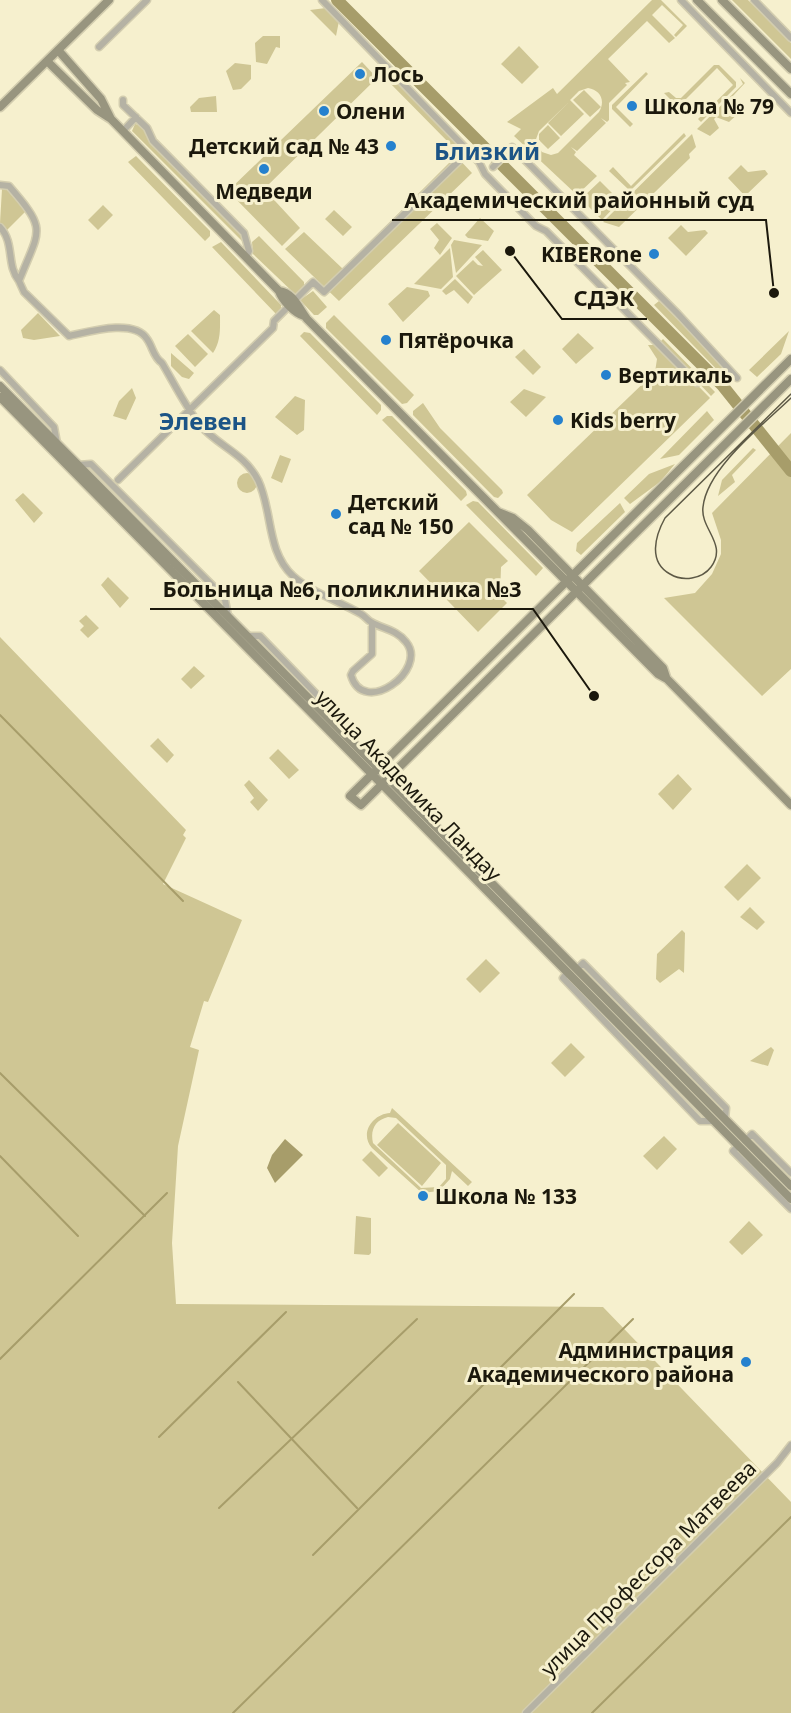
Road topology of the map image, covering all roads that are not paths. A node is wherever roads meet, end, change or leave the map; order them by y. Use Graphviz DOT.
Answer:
graph roads {
  1 [pos="109,0"];
  2 [pos="322,0"];
  3 [pos="681,0"];
  4 [pos="697,0"];
  5 [pos="722,0"];
  6 [pos="754,0"];
  7 [pos="144,1"];
  8 [pos="791,38"];
  9 [pos="99,47"];
  10 [pos="58,50"];
  11 [pos="47,61"];
  12 [pos="791,69"];
  13 [pos="791,94"];
  14 [pos="123,100"];
  15 [pos="0,107"];
  16 [pos="791,113"];
  17 [pos="136,117"];
  18 [pos="111,119"];
  19 [pos="123,131"];
  20 [pos="468,152"];
  21 [pos="488,171"];
  22 [pos="0,185"];
  23 [pos="0,227"];
  24 [pos="246,257"];
  25 [pos="19,280"];
  26 [pos="292,303"];
  27 [pos="791,359"];
  28 [pos="0,370"];
  29 [pos="737,378"];
  30 [pos="791,379"];
  31 [pos="697,383"];
  32 [pos="0,386"];
  33 [pos="0,397"];
  34 [pos="191,409"];
  35 [pos="57,444"];
  36 [pos="118,480"];
  37 [pos="498,512"];
  38 [pos="572,574"];
  39 [pos="564,582"];
  40 [pos="582,585"];
  41 [pos="574,592"];
  42 [pos="372,623"];
  43 [pos="666,677"];
  44 [pos="376,771"];
  45 [pos="385,781"];
  46 [pos="791,805"];
  47 [pos="739,1146"];
  48 [pos="791,1173"];
  49 [pos="791,1186"];
  50 [pos="791,1199"];
  51 [pos="791,1209"];
  52 [pos="791,1444"];
  53 [pos="526,1713"];
  1 -- 10 [label="street"];
  2 -- 20 [label="street"];
  3 -- 16 [label="street"];
  4 -- 13 [label="street"];
  5 -- 12 [label="street"];
  6 -- 8 [label="street"];
  7 -- 9 [label="street"];
  10 -- 11 [label="street"];
  10 -- 18 [label="street"];
  11 -- 15 [label="street"];
  11 -- 18 [label="street"];
  14 -- 17 [label="street"];
  17 -- 19 [label="street"];
  17 -- 24 [label="street"];
  18 -- 19 [label="street"];
  19 -- 24 [label="street"];
  20 -- 21 [label="street"];
  20 -- 26 [label="street"];
  21 -- 29 [label="street"];
  21 -- 31 [label="street"];
  22 -- 25 [label="street"];
  23 -- 25 [label="street"];
  24 -- 26 [label="street"];
  25 -- 34 [label="street"];
  26 -- 34 [label="street"];
  26 -- 37 [label="street"];
  27 -- 38 [label="street"];
  28 -- 35 [label="street"];
  30 -- 40 [label="street"];
  32 -- 35 [label="street, улица Академика Ландау"];
  33 -- 44 [label="street, улица Академика Ландау"];
  34 -- 36 [label="street"];
  34 -- 42 [label="street"];
  35 -- 44 [label="street, улица Академика Ландау"];
  37 -- 38 [label="street"];
  37 -- 39 [label="street"];
  38 -- 39 [label="street"];
  38 -- 40 [label="street"];
  39 -- 41 [label="street"];
  39 -- 44 [label="street"];
  40 -- 41 [label="street"];
  40 -- 43 [label="street"];
  41 -- 43 [label="street"];
  41 -- 45 [label="street"];
  42 -- 42 [label="street"];
  43 -- 46 [label="street"];
  44 -- 45 [label="street, улица Академика Ландау"];
  44 -- 45 [label="street"];
  45 -- 47 [label="street, улица Академика Ландау"];
  45 -- 47 [label="street, улица Академика Ландау"];
  47 -- 48 [label="street, улица Академика Ландау"];
  47 -- 49 [label="street, улица Академика Ландау"];
  47 -- 50 [label="street, улица Академика Ландау"];
  47 -- 51 [label="street"];
  52 -- 53 [label="street, улица Профессора Матвеева"];
}
